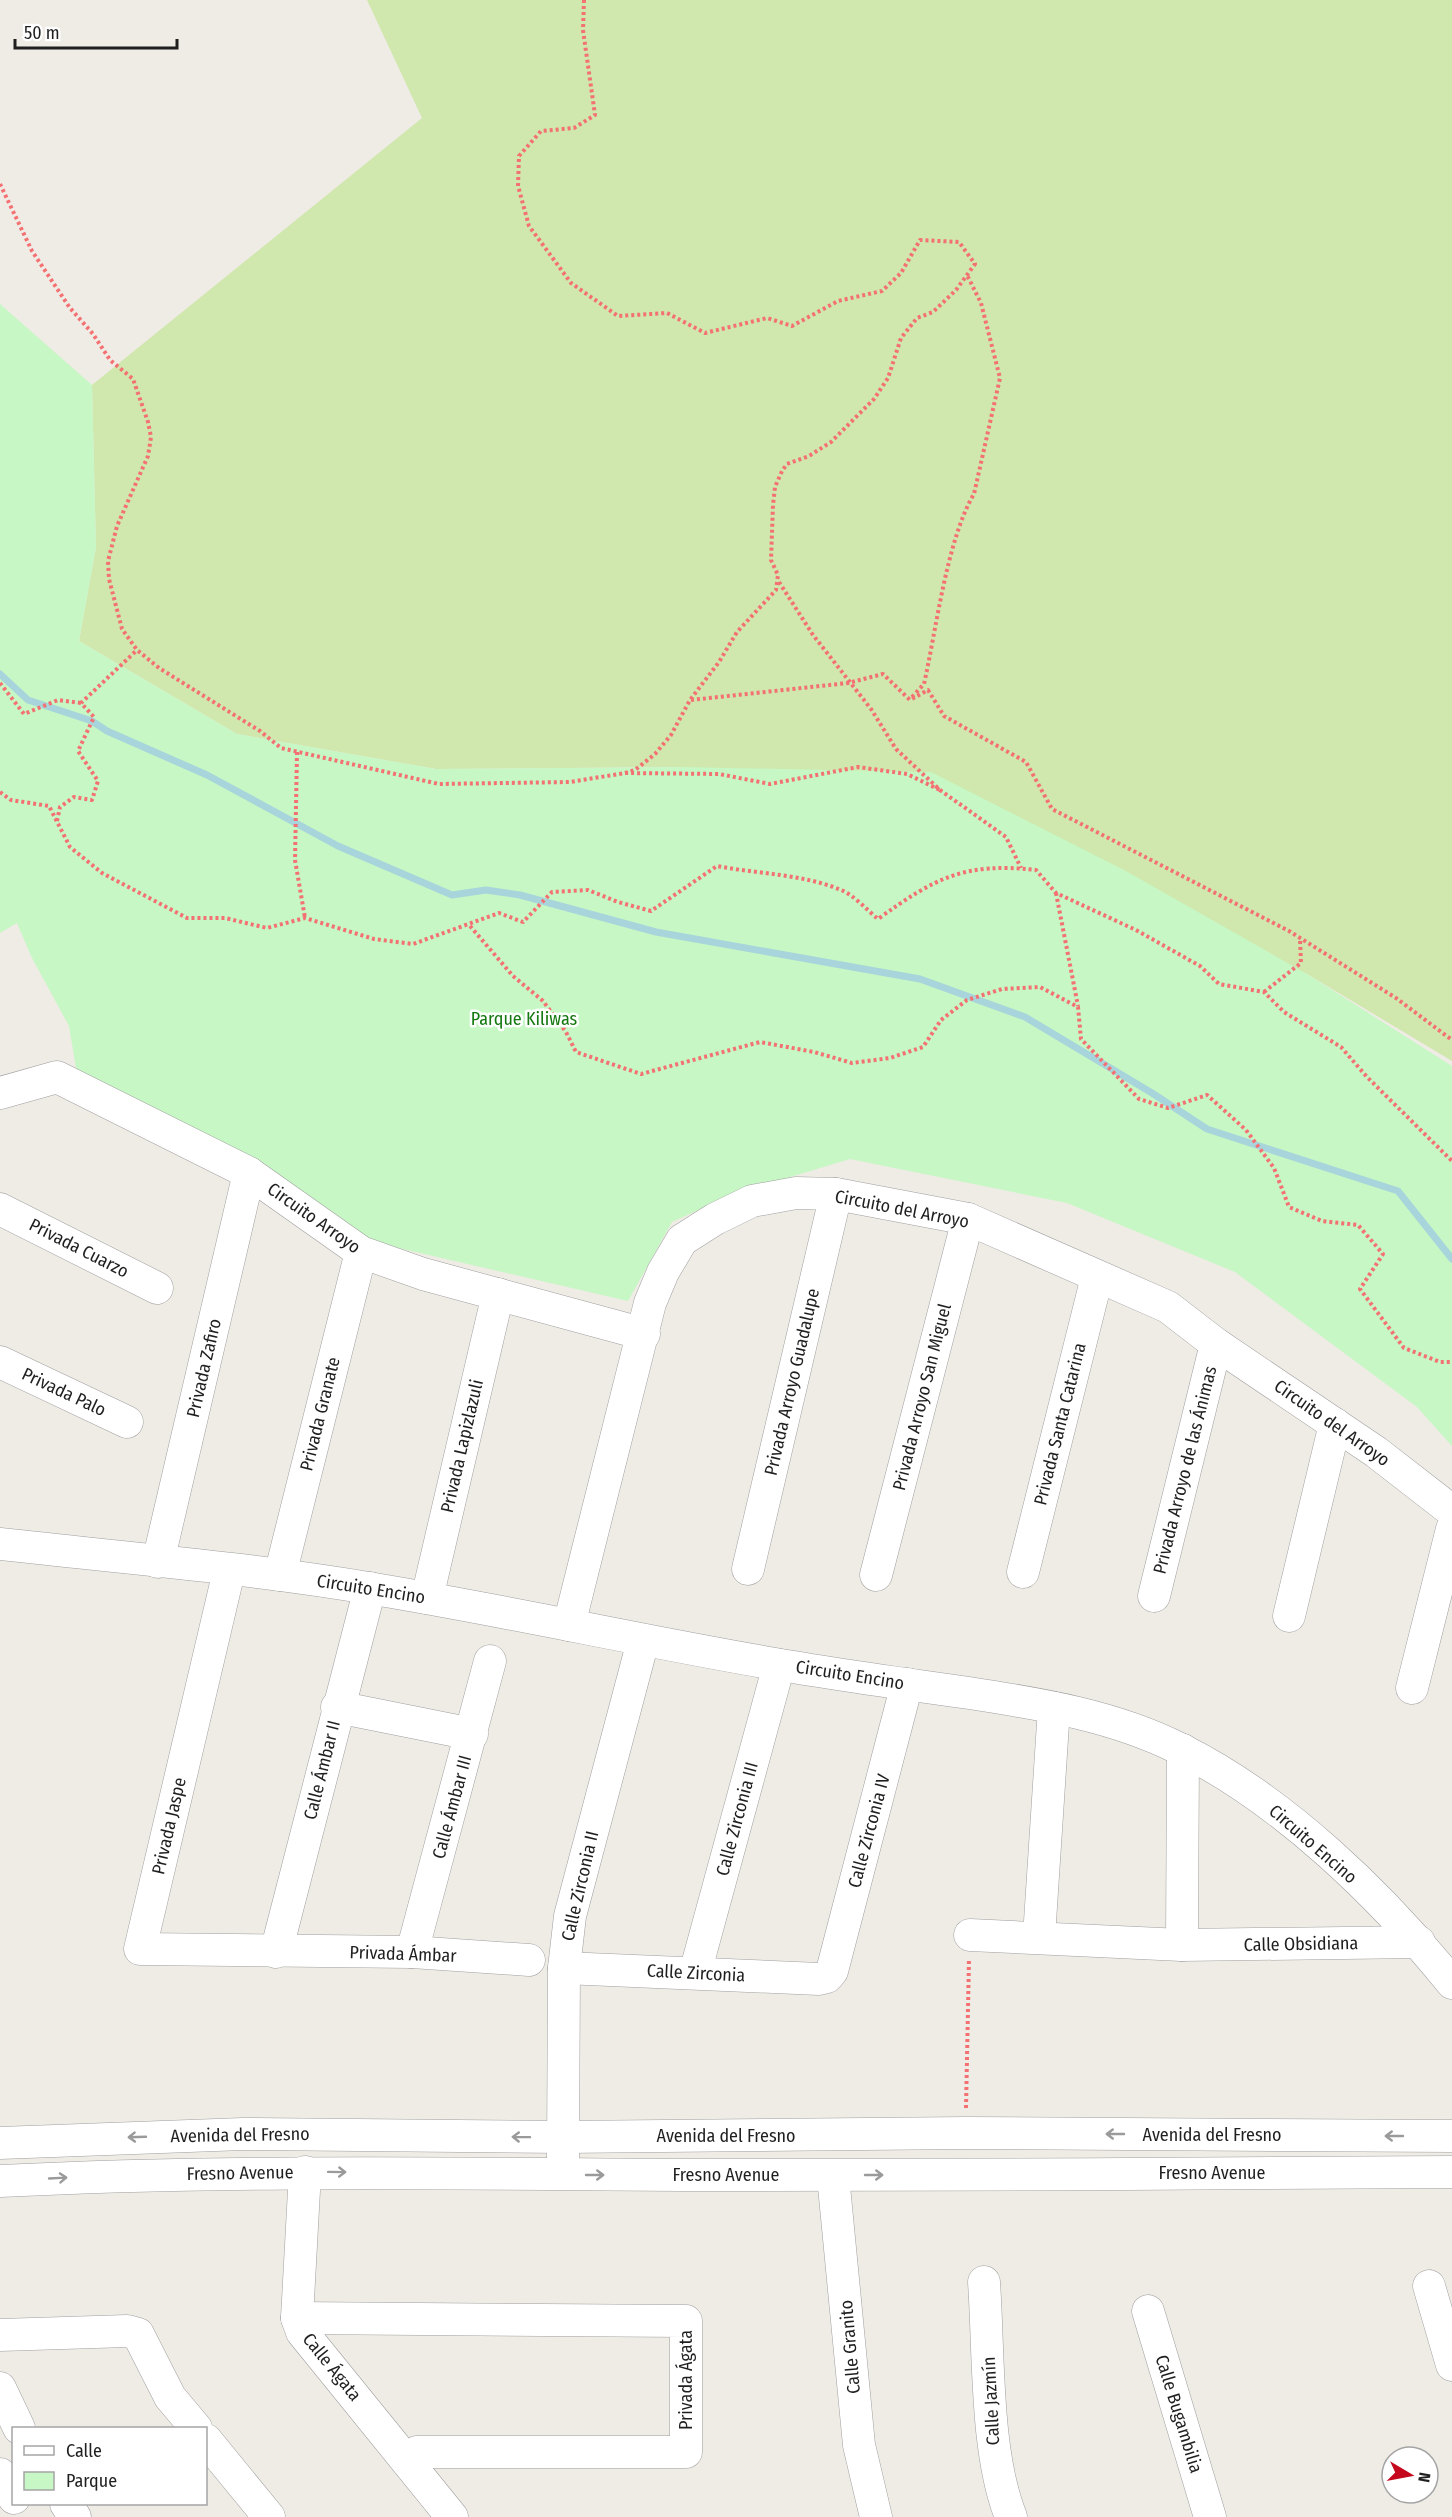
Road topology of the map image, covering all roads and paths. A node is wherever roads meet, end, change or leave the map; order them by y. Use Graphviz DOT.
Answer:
graph roads {
  1 [pos="584,0"];
  2 [pos="0,184"];
  3 [pos="966,275"];
  4 [pos="779,582"];
  5 [pos="137,650"];
  6 [pos="0,683"];
  7 [pos="848,683"];
  8 [pos="690,700"];
  9 [pos="910,700"];
  10 [pos="81,703"];
  11 [pos="297,752"];
  12 [pos="625,773"];
  13 [pos="940,790"];
  14 [pos="0,792"];
  15 [pos="57,821"];
  16 [pos="1021,869"];
  17 [pos="1056,893"];
  18 [pos="305,918"];
  19 [pos="470,926"];
  20 [pos="1299,937"];
  21 [pos="1264,992"];
  22 [pos="1078,1007"];
  23 [pos="1452,1040"];
  24 [pos="0,1093"];
  25 [pos="1452,1161"];
  26 [pos="249,1173"];
  27 [pos="836,1194"];
  28 [pos="0,1209"];
  29 [pos="968,1219"];
  30 [pos="361,1252"];
  31 [pos="1097,1276"];
  32 [pos="157,1288"];
  33 [pos="498,1294"];
  34 [pos="644,1334"];
  35 [pos="1216,1344"];
  36 [pos="0,1362"];
  37 [pos="1452,1362"];
  38 [pos="127,1422"];
  39 [pos="1335,1424"];
  40 [pos="1452,1511"];
  41 [pos="1452,1529"];
  42 [pos="0,1544"];
  43 [pos="158,1562"];
  44 [pos="748,1569"];
  45 [pos="229,1571"];
  46 [pos="1023,1572"];
  47 [pos="280,1575"];
  48 [pos="876,1575"];
  49 [pos="370,1588"];
  50 [pos="1154,1596"];
  51 [pos="427,1598"];
  52 [pos="1289,1616"];
  53 [pos="568,1625"];
  54 [pos="643,1641"];
  55 [pos="490,1661"];
  56 [pos="779,1665"];
  57 [pos="907,1684"];
  58 [pos="1412,1688"];
  59 [pos="337,1707"];
  60 [pos="1054,1708"];
  61 [pos="472,1734"];
  62 [pos="1183,1750"];
  63 [pos="970,1935"];
  64 [pos="1039,1937"];
  65 [pos="1419,1942"];
  66 [pos="1182,1945"];
  67 [pos="276,1952"];
  68 [pos="412,1952"];
  69 [pos="529,1960"];
  70 [pos="564,1968"];
  71 [pos="695,1973"];
  72 [pos="827,1977"];
  73 [pos="1452,1983"];
  74 [pos="966,2133"];
  75 [pos="1452,2136"];
  76 [pos="563,2137"];
  77 [pos="0,2143"];
  78 [pos="305,2172"];
  79 [pos="1452,2172"];
  80 [pos="563,2174"];
  81 [pos="833,2176"];
  82 [pos="0,2181"];
  83 [pos="984,2282"];
  84 [pos="1429,2286"];
  85 [pos="1148,2311"];
  86 [pos="297,2318"];
  87 [pos="0,2335"];
  88 [pos="1452,2365"];
  89 [pos="0,2388"];
  90 [pos="19,2427"];
  91 [pos="195,2427"];
  92 [pos="207,2441"];
  93 [pos="406,2448"];
  94 [pos="0,2474"];
  95 [pos="12,2495"];
  96 [pos="269,2517"];
  97 [pos="452,2517"];
  98 [pos="876,2517"];
  99 [pos="1011,2517"];
  100 [pos="1210,2517"];
  1 -- 3 [label="path"];
  2 -- 5 [label="path"];
  3 -- 4 [label="path"];
  3 -- 9 [label="path"];
  4 -- 7 [label="path"];
  4 -- 8 [label="path"];
  5 -- 10 [label="path"];
  5 -- 11 [label="path"];
  6 -- 10 [label="path"];
  7 -- 8 [label="path"];
  7 -- 9 [label="path"];
  7 -- 13 [label="path"];
  8 -- 12 [label="path"];
  9 -- 20 [label="path"];
  10 -- 15 [label="path"];
  11 -- 12 [label="path"];
  11 -- 18 [label="path"];
  12 -- 13 [label="path"];
  13 -- 16 [label="path"];
  14 -- 15 [label="path"];
  15 -- 18 [label="path"];
  16 -- 17 [label="path"];
  16 -- 19 [label="path"];
  17 -- 21 [label="path"];
  17 -- 22 [label="path"];
  18 -- 19 [label="path"];
  19 -- 22 [label="path"];
  20 -- 21 [label="path"];
  20 -- 23 [label="path"];
  21 -- 25 [label="path"];
  22 -- 37 [label="path"];
  24 -- 26 [label="street, Circuito Arroyo"];
  26 -- 30 [label="street, Circuito Arroyo"];
  26 -- 43 [label="street, Privada Zafiro"];
  27 -- 29 [label="street, Circuito del Arroyo"];
  27 -- 34 [label="street, Circuito del Arroyo"];
  27 -- 44 [label="street, Privada Arroyo Guadalupe"];
  28 -- 32 [label="street, Privada Cuarzo"];
  29 -- 31 [label="street, Circuito del Arroyo"];
  29 -- 48 [label="street, Privada Arroyo San Miguel"];
  30 -- 33 [label="street, Circuito Arroyo"];
  30 -- 47 [label="street, Privada Granate"];
  31 -- 35 [label="street, Circuito del Arroyo"];
  31 -- 46 [label="street, Privada Santa Catarina"];
  33 -- 34 [label="street, Circuito Arroyo"];
  33 -- 51 [label="street, Privada Lapizlazuli"];
  34 -- 53 [label="street, Circuito del Arroyo"];
  35 -- 39 [label="street, Circuito del Arroyo"];
  35 -- 50 [label="street, Privada Arroyo de las Ánimas"];
  36 -- 38 [label="street, Privada Palo"];
  39 -- 40 [label="street, Circuito del Arroyo"];
  39 -- 52 [label="street"];
  41 -- 58 [label="street"];
  42 -- 43 [label="street, Circuito Encino"];
  43 -- 45 [label="street, Circuito Encino"];
  45 -- 47 [label="street, Circuito Encino"];
  45 -- 67 [label="street, Privada Jaspe"];
  47 -- 49 [label="street, Circuito Encino"];
  49 -- 51 [label="street, Circuito Encino"];
  49 -- 59 [label="street, Calle Ámbar II"];
  51 -- 53 [label="street, Circuito Encino"];
  53 -- 54 [label="street, Circuito Encino"];
  54 -- 56 [label="street, Circuito Encino"];
  54 -- 70 [label="street, Calle Zirconia II"];
  55 -- 61 [label="street, Calle Ámbar III"];
  56 -- 57 [label="street, Circuito Encino"];
  56 -- 71 [label="street, Calle Zirconia III"];
  57 -- 60 [label="street, Circuito Encino"];
  57 -- 72 [label="street, Calle Zirconia IV"];
  59 -- 61 [label="street"];
  59 -- 67 [label="street, Calle Ámbar II"];
  60 -- 62 [label="street, Circuito Encino"];
  60 -- 64 [label="street"];
  61 -- 68 [label="street, Calle Ámbar III"];
  62 -- 65 [label="street, Circuito Encino"];
  62 -- 66 [label="street"];
  63 -- 64 [label="street, Calle Obsidiana"];
  63 -- 74 [label="path"];
  64 -- 66 [label="street, Calle Obsidiana"];
  65 -- 66 [label="street, Calle Obsidiana"];
  65 -- 73 [label="street, Circuito Encino"];
  67 -- 68 [label="street, Privada Ámbar"];
  68 -- 69 [label="street, Privada Ámbar"];
  70 -- 71 [label="street, Calle Zirconia"];
  70 -- 76 [label="street, Calle Zirconia II"];
  71 -- 72 [label="street, Calle Zirconia"];
  75 -- 74 [label="street, Avenida del Fresno, one-way"];
  74 -- 76 [label="street, Avenida del Fresno"];
  76 -- 77 [label="street, Avenida del Fresno, one-way"];
  76 -- 80 [label="street, Calle Zirconia II"];
  78 -- 80 [label="street, Fresno Avenue, one-way"];
  82 -- 78 [label="street, Fresno Avenue, one-way"];
  78 -- 86 [label="street, Calle Ágata"];
  81 -- 79 [label="street, Fresno Avenue, one-way"];
  80 -- 81 [label="street, Fresno Avenue, one-way"];
  81 -- 98 [label="street, Calle Granito"];
  83 -- 99 [label="street, Calle Jazmín"];
  84 -- 88 [label="street"];
  85 -- 100 [label="street, Calle Bugambilia"];
  86 -- 93 [label="street, Calle Ágata"];
  86 -- 93 [label="street, Privada Ágata"];
  87 -- 91 [label="street"];
  89 -- 90 [label="street"];
  92 -- 96 [label="street"];
  93 -- 97 [label="street"];
  94 -- 95 [label="street"];
}
